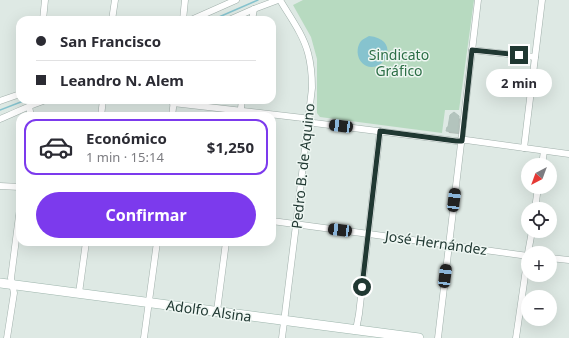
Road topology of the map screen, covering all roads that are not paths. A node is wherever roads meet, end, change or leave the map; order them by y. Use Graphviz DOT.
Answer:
graph roads {
  1 [pos="45,0"];
  2 [pos="115,0"];
  3 [pos="185,0"];
  4 [pos="236,0"];
  5 [pos="279,0"];
  6 [pos="478,0"];
  7 [pos="542,0"];
  8 [pos="254,9"];
  9 [pos="43,16"];
  10 [pos="113,16"];
  11 [pos="183,16"];
  12 [pos="199,16"];
  13 [pos="238,16"];
  14 [pos="253,16"];
  15 [pos="472,50"];
  16 [pos="535,57"];
  17 [pos="16,95"];
  18 [pos="0,101"];
  19 [pos="34,104"];
  20 [pos="190,104"];
  21 [pos="29,107"];
  22 [pos="16,112"];
  23 [pos="17,112"];
  24 [pos="31,112"];
  25 [pos="234,112"];
  26 [pos="276,116"];
  27 [pos="0,119"];
  28 [pos="308,120"];
  29 [pos="380,131"];
  30 [pos="462,141"];
  31 [pos="524,148"];
  32 [pos="544,151"];
  33 [pos="569,154"];
  34 [pos="543,158"];
  35 [pos="0,186"];
  36 [pos="16,187"];
  37 [pos="276,222"];
  38 [pos="296,225"];
  39 [pos="369,234"];
  40 [pos="16,239"];
  41 [pos="449,244"];
  42 [pos="85,246"];
  43 [pos="156,246"];
  44 [pos="225,246"];
  45 [pos="521,254"];
  46 [pos="557,259"];
  47 [pos="569,260"];
  48 [pos="524,282"];
  49 [pos="0,283"];
  50 [pos="12,285"];
  51 [pos="79,293"];
  52 [pos="149,303"];
  53 [pos="217,312"];
  54 [pos="284,321"];
  55 [pos="356,330"];
  56 [pos="7,338"];
  57 [pos="144,338"];
  58 [pos="282,338"];
  59 [pos="419,338"];
  60 [pos="438,338"];
  61 [pos="516,338"];
  1 -- 9 [label="street"];
  2 -- 10 [label="street"];
  3 -- 11 [label="street"];
  4 -- 12 [label="street"];
  5 -- 8 [label="street"];
  5 -- 28 [label="street, Pedro B. de Aquino"];
  6 -- 15 [label="street"];
  7 -- 16 [label="street"];
  8 -- 13 [label="street"];
  8 -- 14 [label="street"];
  15 -- 16 [label="street"];
  15 -- 30 [label="street"];
  16 -- 31 [label="street"];
  17 -- 18 [label="street"];
  19 -- 21 [label="street"];
  20 -- 25 [label="street"];
  21 -- 23 [label="street"];
  21 -- 24 [label="street"];
  22 -- 27 [label="street"];
  26 -- 28 [label="street"];
  28 -- 29 [label="street"];
  28 -- 38 [label="street, Pedro B. de Aquino"];
  29 -- 30 [label="street"];
  29 -- 39 [label="street"];
  30 -- 31 [label="street"];
  30 -- 41 [label="street"];
  31 -- 32 [label="street"];
  32 -- 33 [label="street"];
  32 -- 34 [label="street"];
  35 -- 36 [label="street"];
  37 -- 38 [label="street, José Hernández"];
  38 -- 39 [label="street, José Hernández"];
  38 -- 54 [label="street, Pedro B. de Aquino"];
  39 -- 41 [label="street, José Hernández"];
  39 -- 55 [label="street"];
  40 -- 50 [label="street"];
  41 -- 45 [label="street, José Hernández"];
  41 -- 60 [label="street"];
  42 -- 51 [label="street"];
  43 -- 52 [label="street"];
  44 -- 53 [label="street"];
  46 -- 47 [label="street"];
  48 -- 61 [label="street"];
  49 -- 50 [label="street, Adolfo Alsina"];
  50 -- 51 [label="street, Adolfo Alsina"];
  50 -- 56 [label="street"];
  51 -- 52 [label="street, Adolfo Alsina"];
  52 -- 53 [label="street, Adolfo Alsina"];
  52 -- 57 [label="street"];
  53 -- 54 [label="street, Adolfo Alsina"];
  54 -- 55 [label="street, Adolfo Alsina"];
  54 -- 58 [label="street, Pedro B. de Aquino"];
  55 -- 59 [label="street, Adolfo Alsina"];
}
